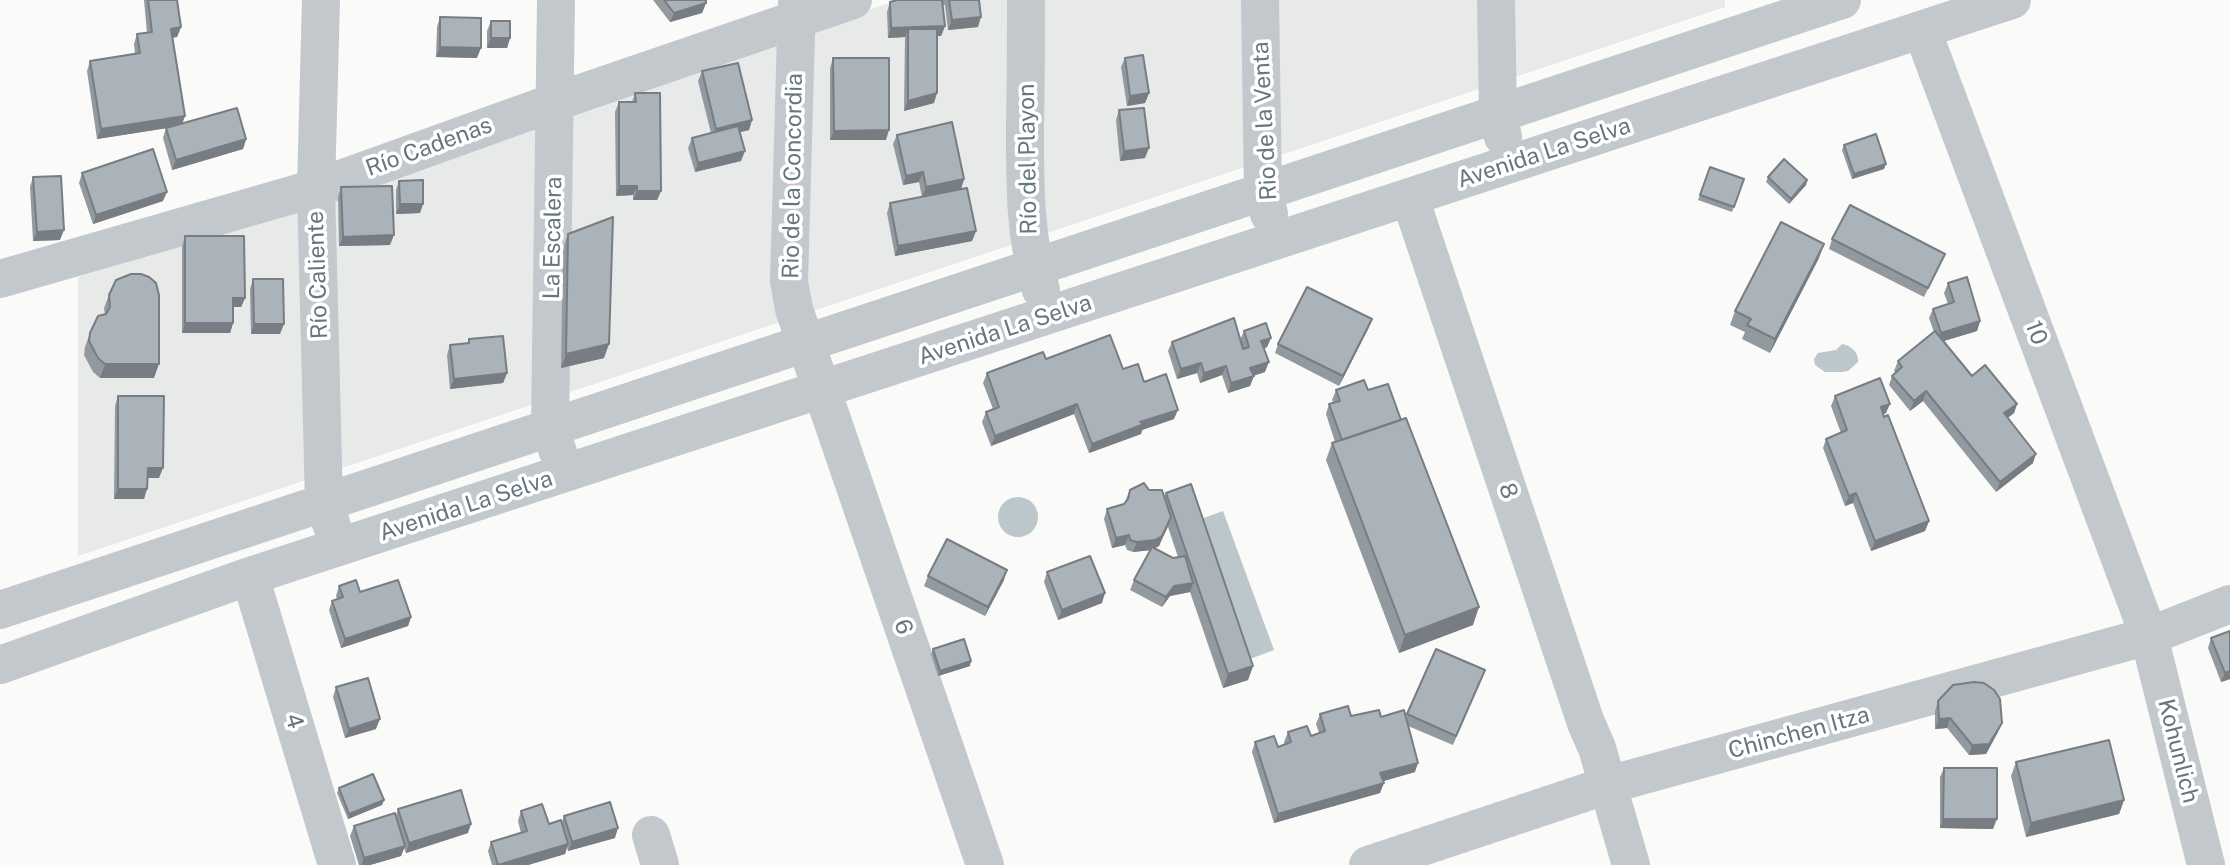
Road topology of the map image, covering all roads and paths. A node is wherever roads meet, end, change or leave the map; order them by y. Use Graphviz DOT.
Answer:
graph roads {
  1 [pos="321,0"];
  2 [pos="556,0"];
  3 [pos="853,0"];
  4 [pos="1027,0"];
  5 [pos="1260,0"];
  6 [pos="1496,0"];
  7 [pos="1842,0"];
  8 [pos="2012,0"];
  9 [pos="797,10"];
  10 [pos="1736,18"];
  11 [pos="1922,30"];
  12 [pos="1748,87"];
  13 [pos="555,102"];
  14 [pos="1498,114"];
  15 [pos="1509,165"];
  16 [pos="316,188"];
  17 [pos="1264,191"];
  18 [pos="1410,198"];
  19 [pos="1276,241"];
  20 [pos="1034,268"];
  21 [pos="0,279"];
  22 [pos="1048,316"];
  23 [pos="804,344"];
  24 [pos="821,390"];
  25 [pos="550,428"];
  26 [pos="565,474"];
  27 [pos="324,503"];
  28 [pos="339,548"];
  29 [pos="250,576"];
  30 [pos="2230,604"];
  31 [pos="0,610"];
  32 [pos="2149,636"];
  33 [pos="0,665"];
  34 [pos="1608,785"];
  35 [pos="337,865"];
  36 [pos="985,865"];
  37 [pos="1368,865"];
  38 [pos="1631,865"];
  39 [pos="2206,865"];
  1 -- 16 [label="street, Río Caliente"];
  2 -- 13 [label="street, La Escalera"];
  3 -- 9 [label="street, Río Cadenas"];
  4 -- 20 [label="street, Río del Playon"];
  5 -- 17 [label="street, Rio de la Venta"];
  6 -- 14 [label="street"];
  7 -- 10 [label="street, Avenida La Selva"];
  8 -- 11 [label="street, Avenida La Selva"];
  9 -- 13 [label="street, Río Cadenas"];
  9 -- 23 [label="street, Rio de la Concordia"];
  10 -- 12 [label="street"];
  10 -- 14 [label="street, Avenida La Selva"];
  11 -- 12 [label="street, Avenida La Selva"];
  11 -- 32 [label="street, 10"];
  12 -- 15 [label="street, Avenida La Selva"];
  13 -- 16 [label="street, Río Cadenas"];
  13 -- 25 [label="street, La Escalera"];
  14 -- 15 [label="street"];
  14 -- 17 [label="street, Avenida La Selva"];
  15 -- 18 [label="street, Avenida La Selva"];
  16 -- 21 [label="street, Río Cadenas"];
  16 -- 27 [label="street, Río Caliente"];
  17 -- 19 [label="street, Rio de la Venta"];
  17 -- 20 [label="street, Avenida La Selva"];
  18 -- 19 [label="street, Avenida La Selva"];
  18 -- 34 [label="street, 8"];
  19 -- 22 [label="street, Avenida La Selva"];
  20 -- 22 [label="street, Río del Playon"];
  20 -- 23 [label="street, Avenida La Selva"];
  22 -- 24 [label="street, Avenida La Selva"];
  23 -- 24 [label="street, Rio de la Concordia"];
  23 -- 25 [label="street, Avenida La Selva"];
  24 -- 26 [label="street, Avenida La Selva"];
  24 -- 36 [label="street, 6"];
  25 -- 26 [label="street, La Escalera"];
  25 -- 27 [label="street, Avenida La Selva"];
  26 -- 28 [label="street, Avenida La Selva"];
  27 -- 28 [label="street, Río Caliente"];
  27 -- 31 [label="street, Avenida La Selva"];
  28 -- 29 [label="street, Avenida La Selva"];
  29 -- 33 [label="street, Avenida La Selva"];
  29 -- 35 [label="street, 4"];
  30 -- 32 [label="street, Chinchen Itza"];
  32 -- 34 [label="street, Chinchen Itza"];
  32 -- 39 [label="street, Kohunlich"];
  34 -- 37 [label="street, Chinchen Itza"];
  34 -- 38 [label="street, 8"];
}
